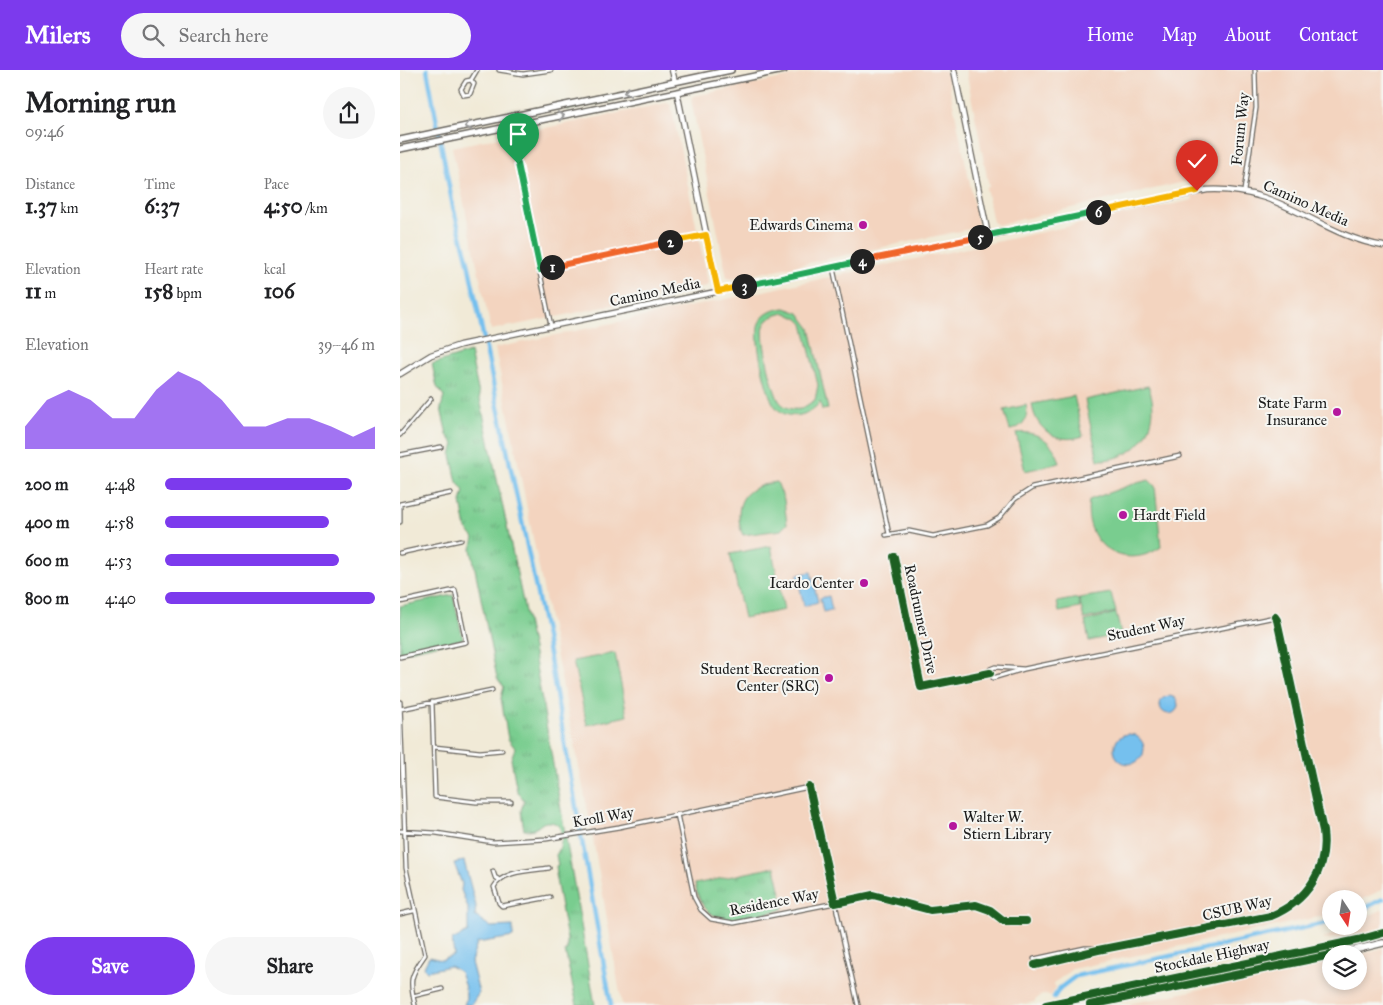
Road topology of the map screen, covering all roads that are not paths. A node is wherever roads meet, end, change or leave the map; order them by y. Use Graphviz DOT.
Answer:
graph roads {
  1 [pos="476,70"];
  2 [pos="499,70"];
  3 [pos="551,70"];
  4 [pos="672,70"];
  5 [pos="731,70"];
  6 [pos="784,70"];
  7 [pos="954,70"];
  8 [pos="1255,70"];
  9 [pos="471,80"];
  10 [pos="675,82"];
  11 [pos="677,92"];
  12 [pos="543,110"];
  13 [pos="510,126"];
  14 [pos="400,140"];
  15 [pos="400,150"];
  16 [pos="1244,191"];
  17 [pos="706,235"];
  18 [pos="988,235"];
  19 [pos="1383,246"];
  20 [pos="833,267"];
  21 [pos="540,270"];
  22 [pos="718,291"];
  23 [pos="551,326"];
  24 [pos="400,374"];
  25 [pos="431,399"];
  26 [pos="400,435"];
  27 [pos="441,447"];
  28 [pos="400,455"];
  29 [pos="1180,456"];
  30 [pos="451,493"];
  31 [pos="400,504"];
  32 [pos="400,522"];
  33 [pos="461,540"];
  34 [pos="400,553"];
  35 [pos="400,602"];
  36 [pos="1274,617"];
  37 [pos="400,657"];
  38 [pos="1024,668"];
  39 [pos="492,690"];
  40 [pos="400,702"];
  41 [pos="432,702"];
  42 [pos="401,709"];
  43 [pos="434,747"];
  44 [pos="401,749"];
  45 [pos="502,750"];
  46 [pos="511,802"];
  47 [pos="677,814"];
  48 [pos="402,831"];
  49 [pos="549,868"];
  50 [pos="494,871"];
  51 [pos="498,879"];
  52 [pos="550,897"];
  53 [pos="835,902"];
  54 [pos="413,911"];
  55 [pos="400,914"];
  56 [pos="1383,933"];
  57 [pos="1383,943"];
  58 [pos="1367,947"];
  59 [pos="1098,950"];
  60 [pos="1322,957"];
  61 [pos="1034,959"];
  62 [pos="1036,966"];
  63 [pos="442,989"];
  64 [pos="413,996"];
  65 [pos="415,1005"];
  66 [pos="858,1005"];
  67 [pos="1046,1005"];
  68 [pos="1090,1005"];
  1 -- 9 [label="street"];
  2 -- 3 [label="street"];
  4 -- 10 [label="street"];
  5 -- 10 [label="main road"];
  6 -- 11 [label="main road"];
  7 -- 18 [label="street"];
  8 -- 16 [label="street, Forum Way"];
  9 -- 9 [label="street"];
  10 -- 11 [label="street"];
  10 -- 12 [label="main road, one-way"];
  13 -- 11 [label="main road, one-way"];
  11 -- 17 [label="street"];
  12 -- 13 [label="main road"];
  12 -- 14 [label="main road, one-way"];
  13 -- 15 [label="main road"];
  13 -- 21 [label="street"];
  16 -- 18 [label="street, Camino Media"];
  16 -- 19 [label="street, Camino Media"];
  17 -- 21 [label="street"];
  17 -- 22 [label="street"];
  18 -- 20 [label="street, Camino Media"];
  20 -- 22 [label="street, Camino Media"];
  20 -- 29 [label="street"];
  21 -- 23 [label="street"];
  22 -- 23 [label="street, Camino Media"];
  23 -- 24 [label="street, Camino Media"];
  25 -- 26 [label="street"];
  27 -- 28 [label="street"];
  30 -- 31 [label="street"];
  31 -- 32 [label="street"];
  33 -- 34 [label="street"];
  35 -- 37 [label="street"];
  36 -- 38 [label="street, Student Way"];
  36 -- 59 [label="street, CSUB Way"];
  38 -- 38 [label="street, Student Way"];
  39 -- 41 [label="street"];
  40 -- 42 [label="street"];
  41 -- 42 [label="street"];
  41 -- 43 [label="street"];
  42 -- 44 [label="street"];
  43 -- 45 [label="street"];
  43 -- 46 [label="street"];
  44 -- 48 [label="street"];
  47 -- 48 [label="street, Kroll Way"];
  47 -- 53 [label="street, Residence Way"];
  47 -- 53 [label="street, Kroll Way"];
  48 -- 54 [label="street"];
  49 -- 51 [label="street"];
  50 -- 51 [label="street"];
  51 -- 52 [label="street"];
  53 -- 66 [label="street"];
  54 -- 55 [label="street"];
  54 -- 64 [label="street"];
  56 -- 67 [label="main road, Stockdale Highway"];
  57 -- 58 [label="main road"];
  59 -- 61 [label="street, CSUB Way"];
  59 -- 62 [label="street, CSUB Way"];
  60 -- 68 [label="main road, Stockdale Highway"];
  63 -- 64 [label="street"];
  64 -- 65 [label="street"];
}
